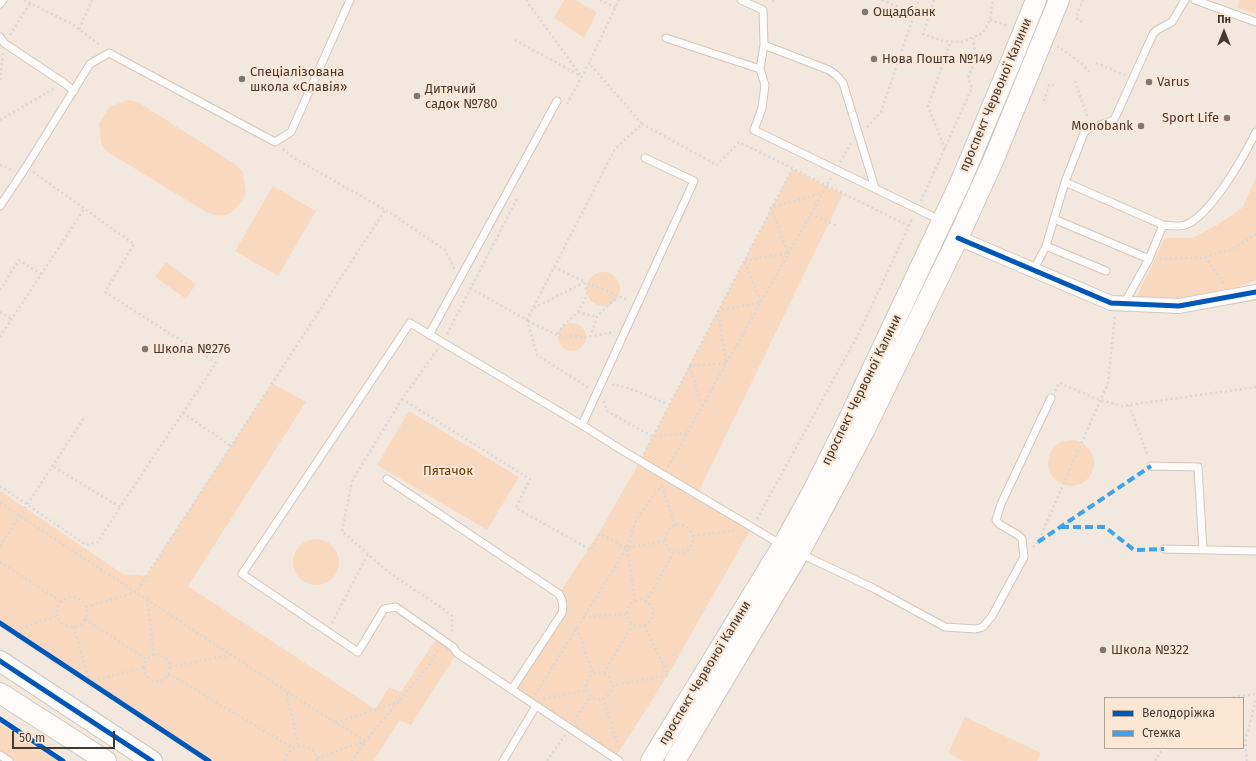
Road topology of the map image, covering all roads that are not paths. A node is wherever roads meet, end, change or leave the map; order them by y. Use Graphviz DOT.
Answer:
graph roads {
  1 [pos="3,0"];
  2 [pos="350,0"];
  3 [pos="741,0"];
  4 [pos="1036,0"];
  5 [pos="1059,0"];
  6 [pos="1185,0"];
  7 [pos="1195,0"];
  8 [pos="0,4"];
  9 [pos="1256,22"];
  10 [pos="666,38"];
  11 [pos="2,40"];
  12 [pos="764,45"];
  13 [pos="760,69"];
  14 [pos="74,92"];
  15 [pos="558,101"];
  16 [pos="1256,132"];
  17 [pos="645,158"];
  18 [pos="1065,182"];
  19 [pos="874,188"];
  20 [pos="0,206"];
  21 [pos="1054,219"];
  22 [pos="942,221"];
  23 [pos="1163,225"];
  24 [pos="958,238"];
  25 [pos="1046,246"];
  26 [pos="1149,259"];
  27 [pos="1032,271"];
  28 [pos="1106,271"];
  29 [pos="1256,292"];
  30 [pos="1120,308"];
  31 [pos="429,335"];
  32 [pos="1051,398"];
  33 [pos="582,425"];
  34 [pos="1151,466"];
  35 [pos="388,479"];
  36 [pos="791,549"];
  37 [pos="1164,549"];
  38 [pos="1203,550"];
  39 [pos="1256,551"];
  40 [pos="0,661"];
  41 [pos="512,689"];
  42 [pos="3,697"];
  43 [pos="533,704"];
  44 [pos="0,755"];
  45 [pos="9,761"];
  46 [pos="106,761"];
  47 [pos="152,761"];
  48 [pos="503,761"];
  49 [pos="619,761"];
  50 [pos="651,761"];
  51 [pos="675,761"];
  1 -- 8 [label="lane"];
  2 -- 14 [label="lane"];
  3 -- 12 [label="lane"];
  4 -- 22 [label="main road, проспект Червоної Калини"];
  5 -- 24 [label="main road, проспект Червоної Калини"];
  6 -- 18 [label="lane"];
  7 -- 9 [label="lane"];
  10 -- 13 [label="lane"];
  11 -- 14 [label="lane"];
  12 -- 13 [label="lane"];
  12 -- 19 [label="lane"];
  13 -- 19 [label="lane"];
  14 -- 20 [label="lane"];
  15 -- 31 [label="lane"];
  16 -- 23 [label="lane"];
  17 -- 33 [label="lane"];
  18 -- 21 [label="lane"];
  18 -- 23 [label="lane"];
  19 -- 22 [label="lane"];
  21 -- 25 [label="lane"];
  21 -- 26 [label="lane"];
  22 -- 36 [label="main road, проспект Червоної Калини"];
  23 -- 26 [label="lane"];
  24 -- 27 [label="street"];
  24 -- 36 [label="main road, проспект Червоної Калини"];
  25 -- 27 [label="lane"];
  25 -- 28 [label="lane"];
  26 -- 30 [label="lane"];
  27 -- 30 [label="street"];
  29 -- 30 [label="street"];
  31 -- 33 [label="lane"];
  31 -- 41 [label="lane"];
  32 -- 36 [label="lane"];
  33 -- 36 [label="lane"];
  34 -- 38 [label="lane"];
  35 -- 41 [label="lane"];
  36 -- 50 [label="main road, проспект Червоної Калини"];
  36 -- 51 [label="main road, проспект Червоної Калини"];
  37 -- 38 [label="lane"];
  38 -- 39 [label="lane"];
  40 -- 47 [label="main road"];
  41 -- 43 [label="lane"];
  42 -- 46 [label="main road"];
  43 -- 48 [label="lane"];
  43 -- 49 [label="lane"];
  44 -- 45 [label="lane"];
}
